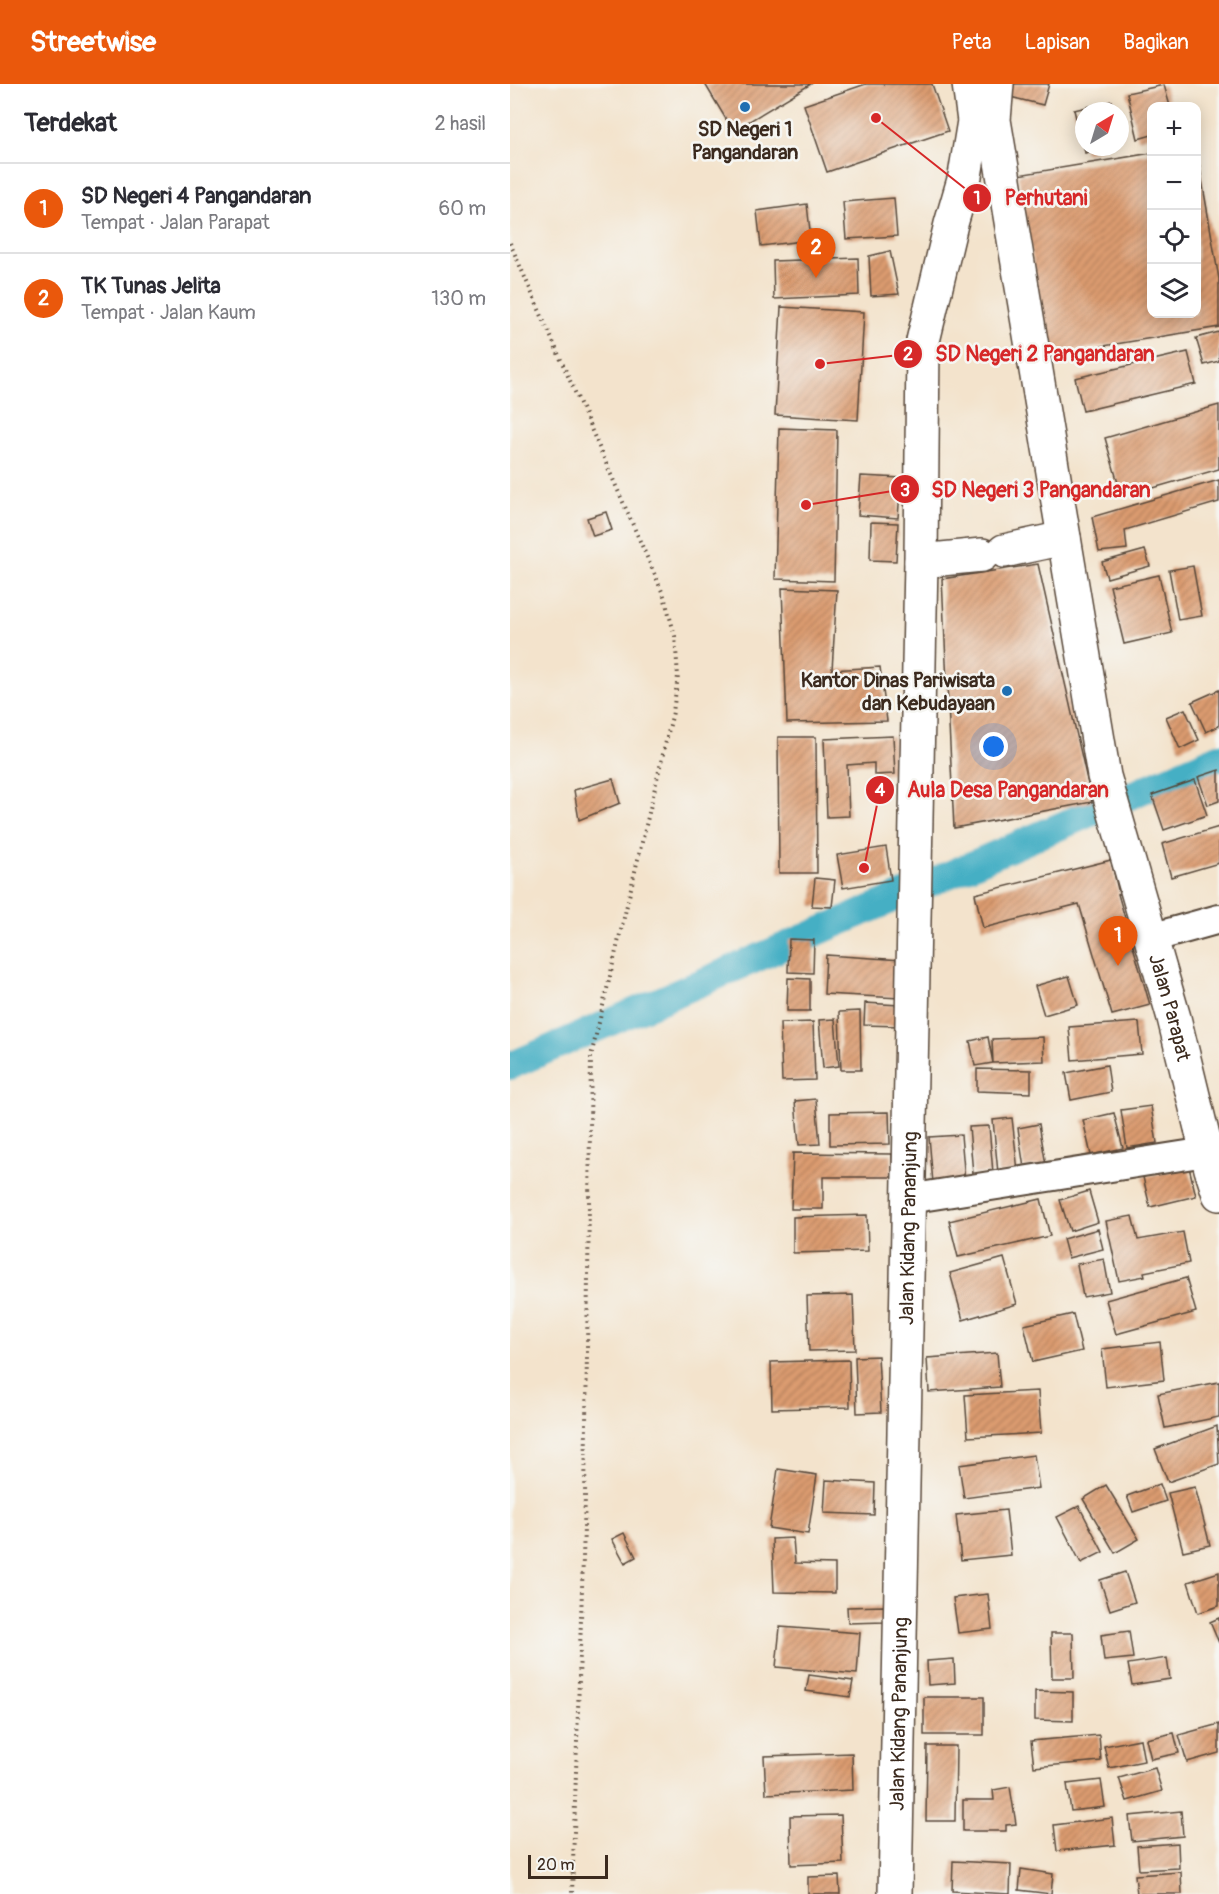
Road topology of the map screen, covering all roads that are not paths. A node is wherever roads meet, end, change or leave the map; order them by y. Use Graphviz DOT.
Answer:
graph roads {
  1 [pos="969,84"];
  2 [pos="997,84"];
  3 [pos="1064,538"];
  4 [pos="921,561"];
  5 [pos="1219,919"];
  6 [pos="1151,938"];
  7 [pos="1206,1152"];
  8 [pos="1219,1194"];
  9 [pos="908,1199"];
  10 [pos="894,1894"];
  1 -- 4 [label="street, Jalan Kidang Pananjung"];
  2 -- 3 [label="street, Jalan Parapat"];
  3 -- 4 [label="street"];
  3 -- 6 [label="street, Jalan Parapat"];
  4 -- 9 [label="street, Jalan Kidang Pananjung"];
  5 -- 6 [label="street"];
  6 -- 7 [label="street, Jalan Parapat"];
  7 -- 8 [label="street, Jalan Parapat"];
  7 -- 9 [label="street"];
  9 -- 10 [label="street, Jalan Kidang Pananjung"];
}
